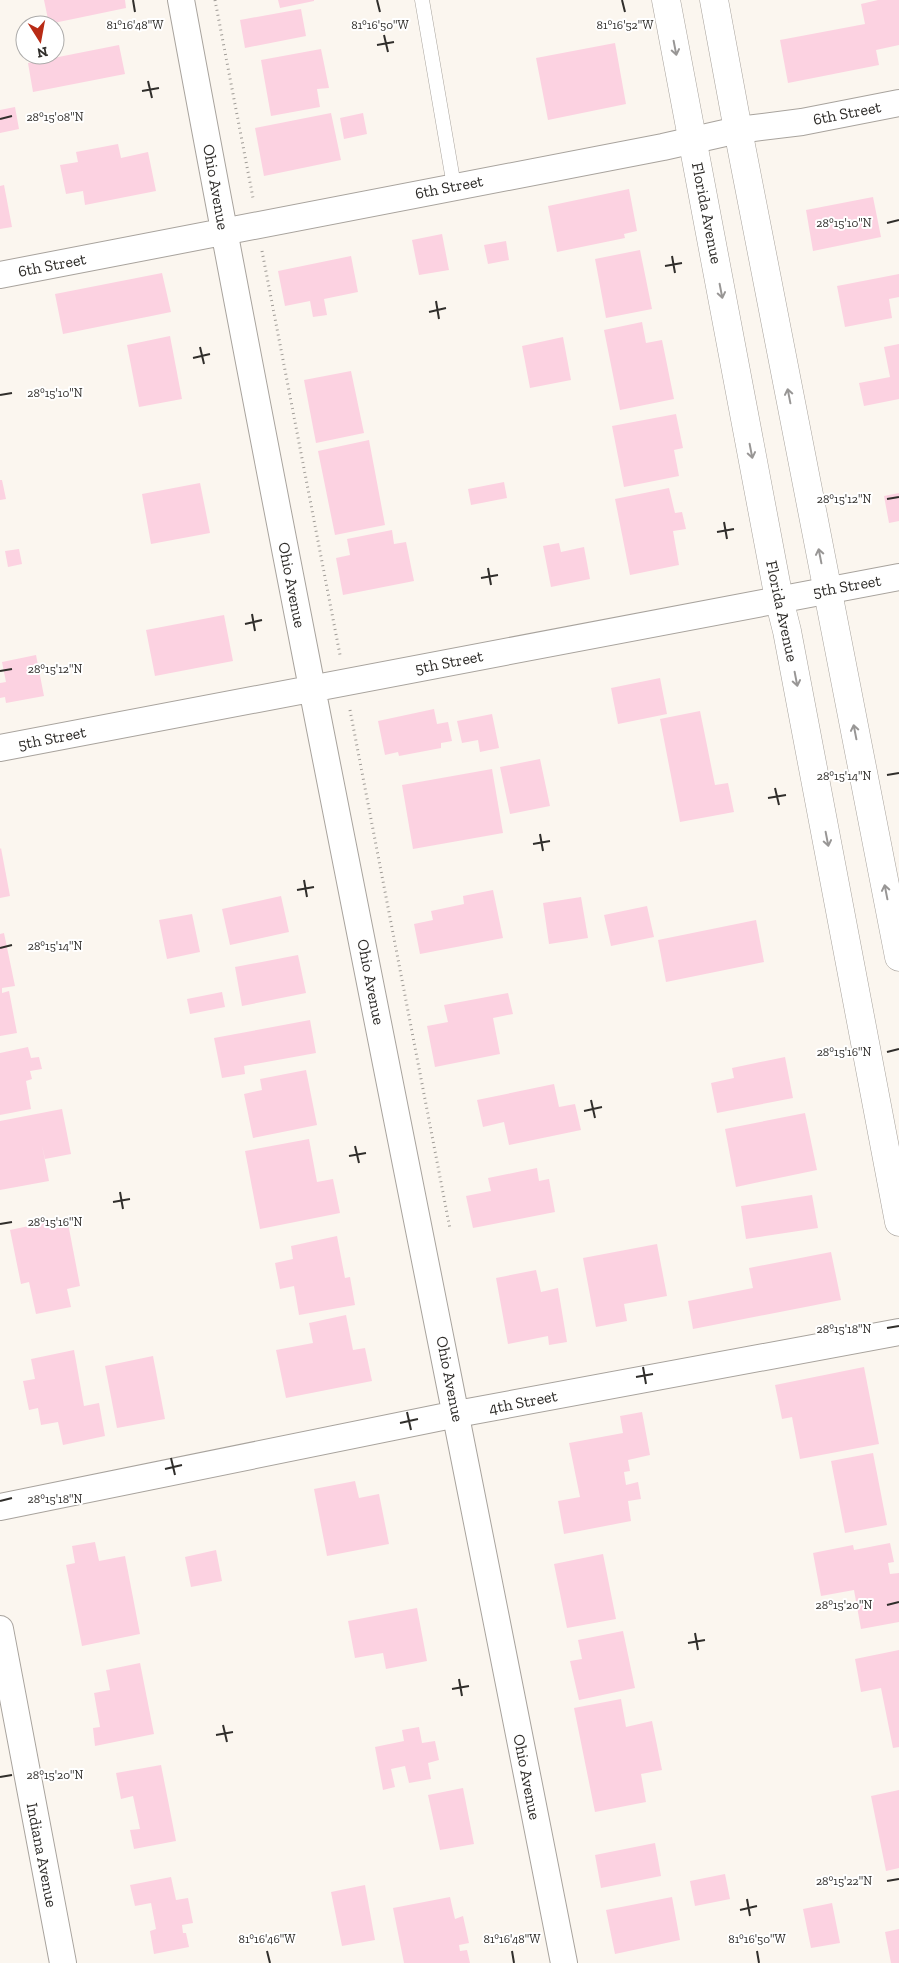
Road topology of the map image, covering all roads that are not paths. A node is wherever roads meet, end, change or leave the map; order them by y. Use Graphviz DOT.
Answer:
graph roads {
  1 [pos="181,0"];
  2 [pos="422,0"];
  3 [pos="666,0"];
  4 [pos="714,0"];
  5 [pos="899,103"];
  6 [pos="738,130"];
  7 [pos="693,140"];
  8 [pos="454,186"];
  9 [pos="224,231"];
  10 [pos="0,275"];
  11 [pos="899,577"];
  12 [pos="827,590"];
  13 [pos="779,599"];
  14 [pos="311,688"];
  15 [pos="0,748"];
  16 [pos="899,957"];
  17 [pos="899,1222"];
  18 [pos="899,1332"];
  19 [pos="457,1414"];
  20 [pos="0,1507"];
  21 [pos="0,1629"];
  22 [pos="62,1963"];
  23 [pos="564,1963"];
  1 -- 9 [label="street, Ohio Avenue"];
  2 -- 8 [label="lane"];
  3 -- 7 [label="main road, Florida Avenue, one-way"];
  4 -- 6 [label="main road"];
  5 -- 6 [label="street, 6th Street"];
  6 -- 7 [label="street, 6th Street"];
  12 -- 6 [label="main road, one-way"];
  7 -- 8 [label="street, 6th Street"];
  7 -- 13 [label="main road, Florida Avenue, one-way"];
  8 -- 9 [label="street, 6th Street"];
  9 -- 10 [label="street, 6th Street"];
  9 -- 14 [label="street, Ohio Avenue"];
  11 -- 12 [label="street, 5th Street"];
  12 -- 13 [label="street, 5th Street"];
  16 -- 12 [label="main road, one-way"];
  13 -- 14 [label="street, 5th Street"];
  13 -- 17 [label="main road, Florida Avenue, one-way"];
  14 -- 15 [label="street, 5th Street"];
  14 -- 19 [label="street, Ohio Avenue"];
  18 -- 19 [label="street, 4th Street"];
  19 -- 20 [label="street, 4th Street"];
  19 -- 23 [label="street, Ohio Avenue"];
  21 -- 22 [label="street, Indiana Avenue"];
}
